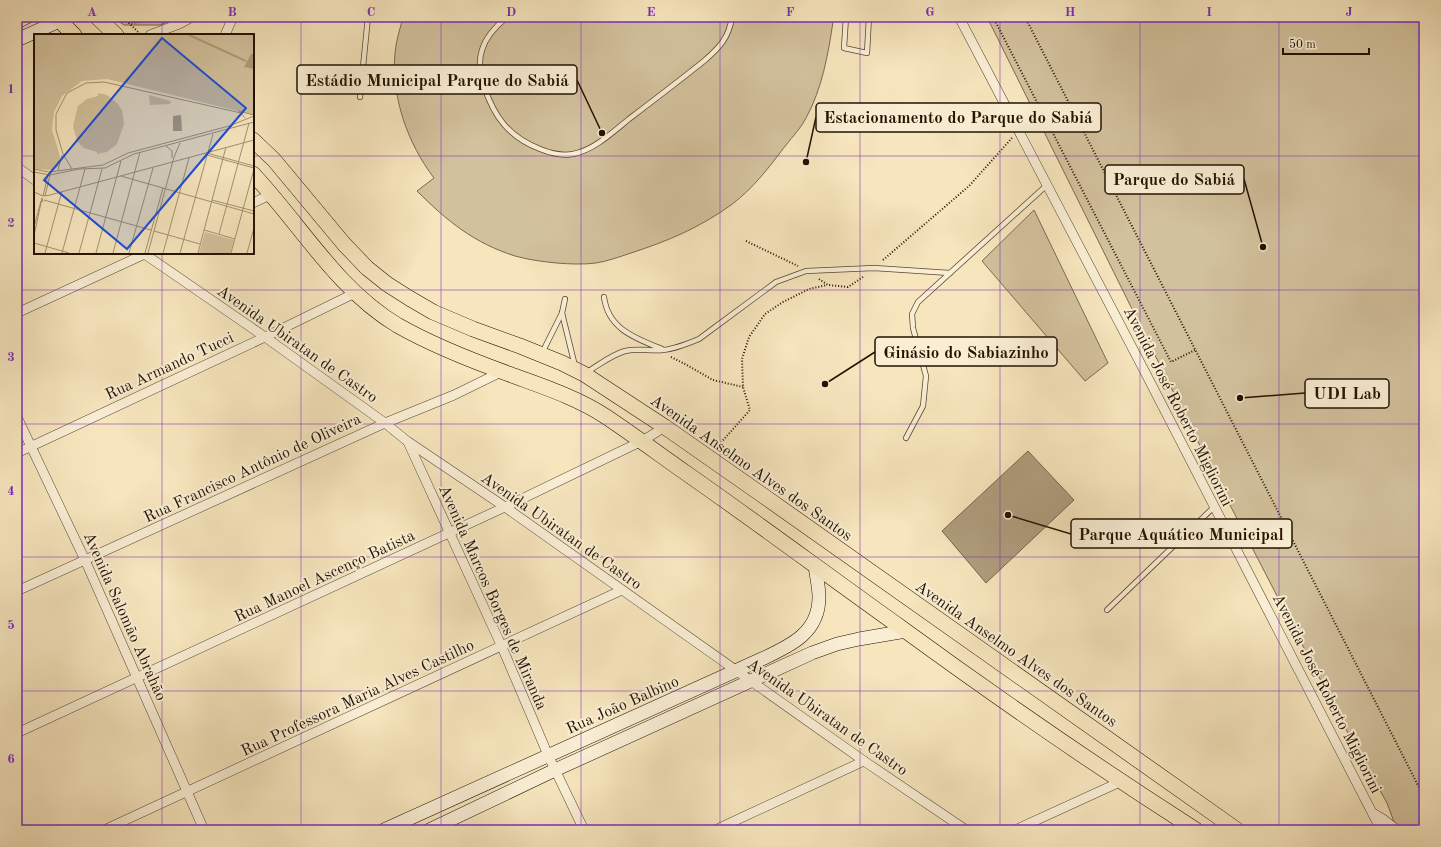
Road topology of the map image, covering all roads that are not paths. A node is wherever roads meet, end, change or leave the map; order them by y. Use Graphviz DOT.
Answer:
graph roads {
  1 [pos="27,17"];
  2 [pos="97,17"];
  3 [pos="192,17"];
  4 [pos="233,17"];
  5 [pos="368,17"];
  6 [pos="507,17"];
  7 [pos="732,17"];
  8 [pos="846,17"];
  9 [pos="869,17"];
  10 [pos="959,17"];
  11 [pos="57,19"];
  12 [pos="17,22"];
  13 [pos="73,34"];
  14 [pos="115,34"];
  15 [pos="153,34"];
  16 [pos="225,34"];
  17 [pos="17,40"];
  18 [pos="360,97"];
  19 [pos="254,141"];
  20 [pos="19,171"];
  21 [pos="254,175"];
  22 [pos="34,179"];
  23 [pos="1047,185"];
  24 [pos="272,194"];
  25 [pos="254,203"];
  26 [pos="143,254"];
  27 [pos="146,254"];
  28 [pos="950,273"];
  29 [pos="355,293"];
  30 [pos="604,297"];
  31 [pos="565,299"];
  32 [pos="17,313"];
  33 [pos="562,313"];
  34 [pos="265,337"];
  35 [pos="663,350"];
  36 [pos="541,355"];
  37 [pos="501,372"];
  38 [pos="580,372"];
  39 [pos="17,417"];
  40 [pos="385,422"];
  41 [pos="665,427"];
  42 [pos="906,438"];
  43 [pos="407,441"];
  44 [pos="642,442"];
  45 [pos="30,446"];
  46 [pos="17,453"];
  47 [pos="505,507"];
  48 [pos="1214,507"];
  49 [pos="450,532"];
  50 [pos="85,560"];
  51 [pos="815,565"];
  52 [pos="622,590"];
  53 [pos="17,591"];
  54 [pos="1107,610"];
  55 [pos="906,631"];
  56 [pos="502,646"];
  57 [pos="737,670"];
  58 [pos="138,678"];
  59 [pos="752,681"];
  60 [pos="17,733"];
  61 [pos="548,755"];
  62 [pos="864,761"];
  63 [pos="555,770"];
  64 [pos="1120,782"];
  65 [pos="187,791"];
  66 [pos="1373,814"];
  67 [pos="104,830"];
  68 [pos="204,830"];
  69 [pos="384,830"];
  70 [pos="429,830"];
  71 [pos="584,830"];
  72 [pos="714,830"];
  73 [pos="966,830"];
  74 [pos="1014,830"];
  75 [pos="1196,830"];
  76 [pos="1238,830"];
  77 [pos="1382,830"];
  78 [pos="1397,830"];
  1 -- 12 [label="main road"];
  2 -- 14 [label="main road"];
  3 -- 15 [label="street"];
  4 -- 16 [label="street"];
  5 -- 18 [label="lane"];
  6 -- 7 [label="lane"];
  8 -- 9 [label="lane"];
  10 -- 23 [label="street, Avenida José Roberto Migliorini"];
  11 -- 13 [label="main road"];
  11 -- 17 [label="main road"];
  19 -- 36 [label="main road, Avenida Anselmo Alves dos Santos"];
  20 -- 22 [label="street"];
  21 -- 24 [label="main road"];
  23 -- 28 [label="lane"];
  23 -- 48 [label="street, Avenida José Roberto Migliorini"];
  24 -- 25 [label="street"];
  24 -- 29 [label="main road"];
  26 -- 32 [label="street"];
  27 -- 34 [label="street, Avenida Ubiratan de Castro"];
  28 -- 35 [label="lane"];
  28 -- 42 [label="lane"];
  29 -- 34 [label="street, Rua Armando Tucci"];
  29 -- 37 [label="main road"];
  30 -- 35 [label="lane"];
  31 -- 33 [label="lane"];
  33 -- 36 [label="lane"];
  33 -- 38 [label="lane"];
  34 -- 40 [label="street, Avenida Ubiratan de Castro"];
  34 -- 45 [label="street, Rua Armando Tucci"];
  35 -- 38 [label="lane"];
  36 -- 38 [label="main road, Avenida Anselmo Alves dos Santos"];
  37 -- 40 [label="street, Rua Francisco Antônio de Oliveira"];
  37 -- 44 [label="main road"];
  38 -- 41 [label="main road, Avenida Anselmo Alves dos Santos"];
  39 -- 45 [label="street, Avenida Salomão Abrahão"];
  40 -- 43 [label="street, Avenida Ubiratan de Castro"];
  40 -- 50 [label="street, Rua Francisco Antônio de Oliveira"];
  41 -- 44 [label="street, Rua Manoel Ascenço Batista"];
  41 -- 76 [label="main road, Avenida Anselmo Alves dos Santos"];
  43 -- 47 [label="street, Avenida Ubiratan de Castro"];
  43 -- 49 [label="street, Avenida Marcos Borges de Miranda"];
  44 -- 47 [label="street, Rua Manoel Ascenço Batista"];
  44 -- 51 [label="main road"];
  45 -- 46 [label="street, Rua Armando Tucci"];
  45 -- 50 [label="street, Avenida Salomão Abrahão"];
  47 -- 49 [label="street, Rua Manoel Ascenço Batista"];
  47 -- 52 [label="street, Avenida Ubiratan de Castro"];
  48 -- 54 [label="lane"];
  48 -- 66 [label="street, Avenida José Roberto Migliorini"];
  49 -- 56 [label="street, Avenida Marcos Borges de Miranda"];
  49 -- 58 [label="street, Rua Manoel Ascenço Batista"];
  50 -- 53 [label="street, Rua Francisco Antônio de Oliveira"];
  50 -- 58 [label="street, Avenida Salomão Abrahão"];
  51 -- 55 [label="main road"];
  51 -- 57 [label="main road, Rua João Balbino"];
  52 -- 56 [label="street, Rua Professora Maria Alves Castilho"];
  52 -- 57 [label="street, Avenida Ubiratan de Castro"];
  55 -- 59 [label="main road, Rua João Balbino"];
  55 -- 64 [label="main road"];
  56 -- 61 [label="street, Avenida Marcos Borges de Miranda"];
  56 -- 65 [label="street, Rua Professora Maria Alves Castilho"];
  57 -- 59 [label="street, Avenida Ubiratan de Castro"];
  57 -- 61 [label="main road, Rua João Balbino"];
  58 -- 60 [label="street, Rua Manoel Ascenço Batista"];
  58 -- 65 [label="street, Avenida Salomão Abrahão"];
  59 -- 62 [label="street, Avenida Ubiratan de Castro"];
  59 -- 63 [label="main road, Rua João Balbino"];
  61 -- 63 [label="street, Avenida Marcos Borges de Miranda"];
  61 -- 69 [label="main road, Rua João Balbino"];
  62 -- 72 [label="street"];
  62 -- 73 [label="street, Avenida Ubiratan de Castro"];
  63 -- 70 [label="main road, Rua João Balbino"];
  63 -- 71 [label="street, Avenida Marcos Borges de Miranda"];
  64 -- 74 [label="street"];
  64 -- 75 [label="main road"];
  65 -- 67 [label="street, Rua Professora Maria Alves Castilho"];
  65 -- 68 [label="street, Avenida Salomão Abrahão"];
  66 -- 77 [label="street, Avenida José Roberto Migliorini"];
  66 -- 78 [label="street"];
}
